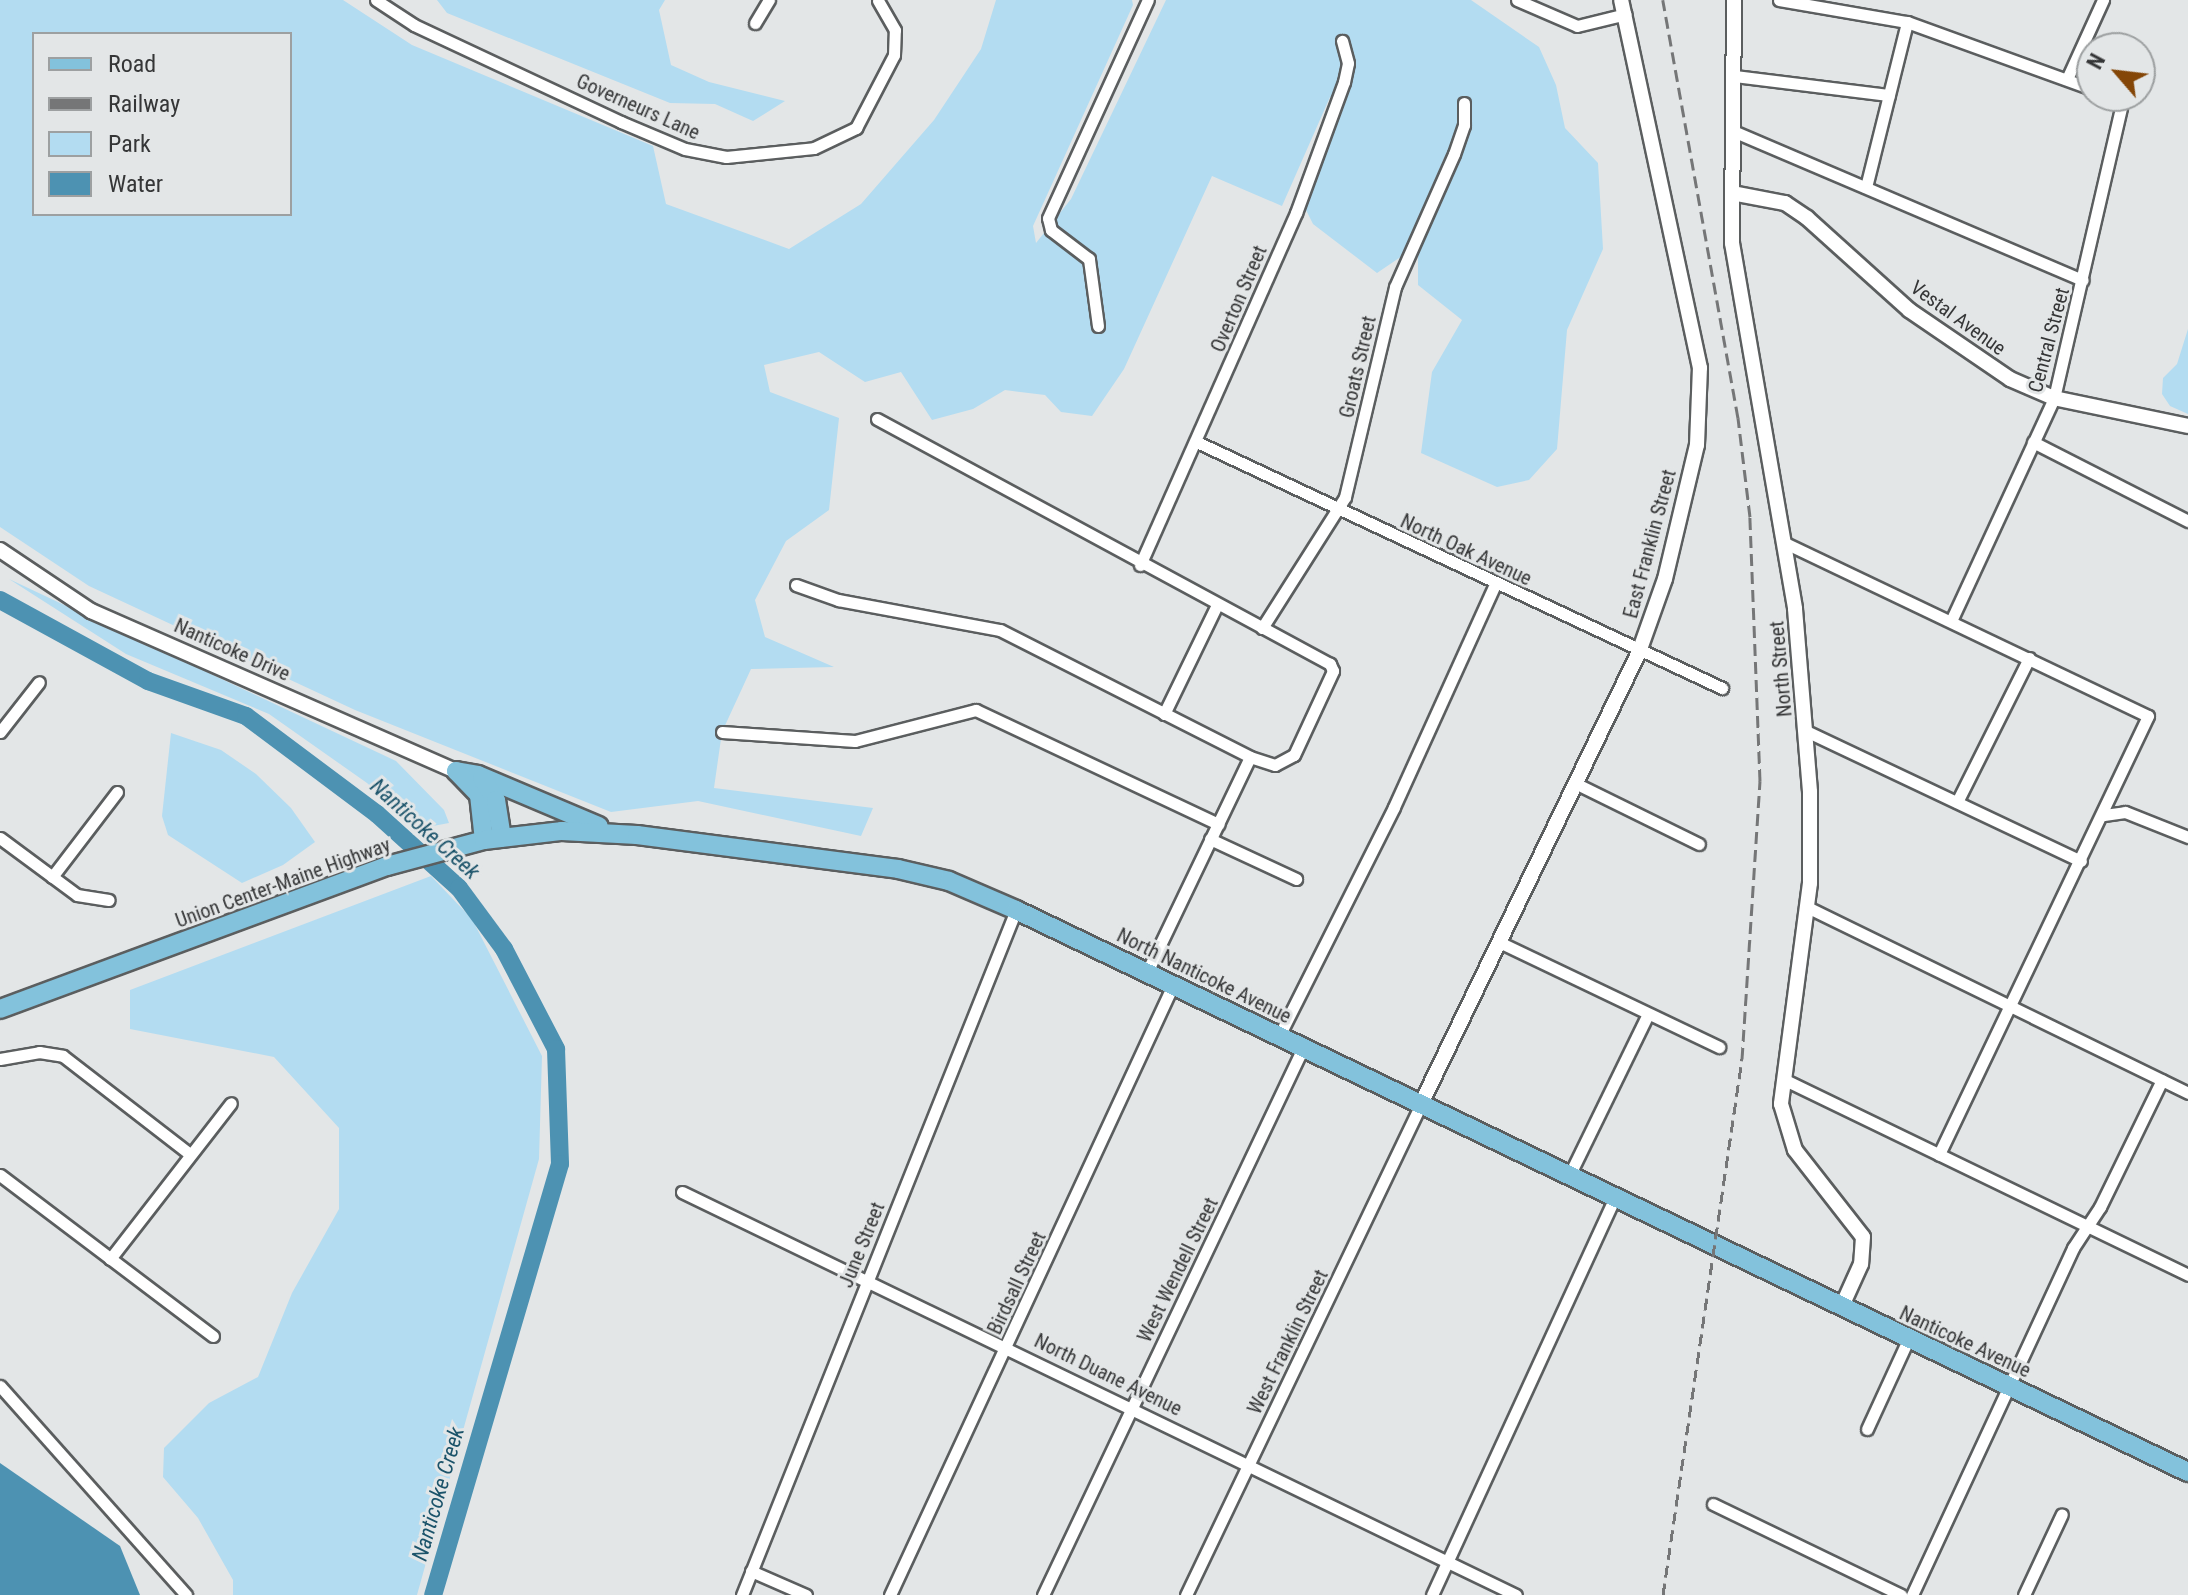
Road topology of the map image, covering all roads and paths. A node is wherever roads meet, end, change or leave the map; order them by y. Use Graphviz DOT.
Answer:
graph roads {
  1 [pos="376,0"];
  2 [pos="769,0"];
  3 [pos="878,0"];
  4 [pos="1148,0"];
  5 [pos="1517,0"];
  6 [pos="1734,0"];
  7 [pos="1779,0"];
  8 [pos="2103,0"];
  9 [pos="1624,7"];
  10 [pos="1907,22"];
  11 [pos="755,23"];
  12 [pos="1342,41"];
  13 [pos="1734,76"];
  14 [pos="2067,79"];
  15 [pos="2076,83"];
  16 [pos="1889,95"];
  17 [pos="1464,103"];
  18 [pos="2120,112"];
  19 [pos="1733,131"];
  20 [pos="1866,187"];
  21 [pos="1732,193"];
  22 [pos="2083,280"];
  23 [pos="1098,326"];
  24 [pos="2054,398"];
  25 [pos="877,419"];
  26 [pos="2188,426"];
  27 [pos="1197,442"];
  28 [pos="2033,442"];
  29 [pos="1339,510"];
  30 [pos="2188,521"];
  31 [pos="1783,542"];
  32 [pos="0,550"];
  33 [pos="1140,565"];
  34 [pos="1495,584"];
  35 [pos="796,585"];
  36 [pos="1217,605"];
  37 [pos="1951,621"];
  38 [pos="1262,628"];
  39 [pos="1639,652"];
  40 [pos="2029,658"];
  41 [pos="39,682"];
  42 [pos="1722,688"];
  43 [pos="1164,714"];
  44 [pos="1806,731"];
  45 [pos="0,732"];
  46 [pos="722,732"];
  47 [pos="1250,757"];
  48 [pos="456,771"];
  49 [pos="478,775"];
  50 [pos="1575,783"];
  51 [pos="117,792"];
  52 [pos="1957,802"];
  53 [pos="2104,815"];
  54 [pos="1218,824"];
  55 [pos="637,835"];
  56 [pos="2188,837"];
  57 [pos="0,838"];
  58 [pos="493,839"];
  59 [pos="1210,839"];
  60 [pos="1699,844"];
  61 [pos="2081,861"];
  62 [pos="52,877"];
  63 [pos="1296,879"];
  64 [pos="109,900"];
  65 [pos="1807,907"];
  66 [pos="1016,910"];
  67 [pos="1499,942"];
  68 [pos="1147,972"];
  69 [pos="1173,985"];
  70 [pos="2011,1006"];
  71 [pos="0,1009"];
  72 [pos="1648,1014"];
  73 [pos="1279,1036"];
  74 [pos="1719,1047"];
  75 [pos="1303,1048"];
  76 [pos="0,1059"];
  77 [pos="1783,1079"];
  78 [pos="2162,1080"];
  79 [pos="2188,1093"];
  80 [pos="231,1103"];
  81 [pos="1421,1104"];
  82 [pos="190,1154"];
  83 [pos="1939,1155"];
  84 [pos="0,1175"];
  85 [pos="1569,1176"];
  86 [pos="682,1192"];
  87 [pos="1615,1198"];
  88 [pos="2087,1228"];
  89 [pos="1724,1250"];
  90 [pos="110,1259"];
  91 [pos="2188,1275"];
  92 [pos="867,1279"];
  93 [pos="1842,1306"];
  94 [pos="213,1336"];
  95 [pos="1908,1340"];
  96 [pos="1007,1346"];
  97 [pos="0,1386"];
  98 [pos="2007,1386"];
  99 [pos="1133,1406"];
  100 [pos="1867,1429"];
  101 [pos="1250,1463"];
  102 [pos="2188,1472"];
  103 [pos="1713,1504"];
  104 [pos="2062,1514"];
  105 [pos="1448,1560"];
  106 [pos="751,1571"];
  107 [pos="186,1595"];
  108 [pos="742,1595"];
  109 [pos="806,1595"];
  110 [pos="890,1595"];
  111 [pos="1043,1595"];
  112 [pos="1186,1595"];
  113 [pos="1432,1595"];
  114 [pos="1516,1595"];
  115 [pos="1901,1595"];
  116 [pos="1912,1595"];
  117 [pos="2024,1595"];
  1 -- 3 [label="street, Governeurs Lane"];
  2 -- 11 [label="street"];
  4 -- 23 [label="street"];
  5 -- 9 [label="street"];
  6 -- 13 [label="street, North Street"];
  7 -- 10 [label="street"];
  8 -- 14 [label="street"];
  9 -- 39 [label="street, East Franklin Street"];
  10 -- 14 [label="street"];
  10 -- 16 [label="street"];
  12 -- 27 [label="street, Overton Street"];
  13 -- 16 [label="street"];
  13 -- 19 [label="street, North Street"];
  14 -- 15 [label="street"];
  16 -- 20 [label="street"];
  17 -- 29 [label="street, Groats Street"];
  18 -- 22 [label="street, Central Street"];
  19 -- 20 [label="street"];
  19 -- 21 [label="street, North Street"];
  20 -- 22 [label="street"];
  21 -- 24 [label="street, Vestal Avenue"];
  21 -- 31 [label="street, North Street"];
  22 -- 24 [label="street, Central Street"];
  24 -- 26 [label="street, Vestal Avenue"];
  24 -- 28 [label="street, Central Street"];
  25 -- 33 [label="street"];
  27 -- 29 [label="street, North Oak Avenue"];
  27 -- 33 [label="street, Overton Street"];
  28 -- 30 [label="street"];
  28 -- 37 [label="street, Central Street"];
  29 -- 34 [label="street, North Oak Avenue"];
  29 -- 38 [label="street, Groats Street"];
  31 -- 37 [label="street"];
  31 -- 44 [label="street, North Street"];
  32 -- 48 [label="street, Nanticoke Drive"];
  33 -- 36 [label="street"];
  34 -- 39 [label="street, North Oak Avenue"];
  34 -- 73 [label="street"];
  35 -- 43 [label="street"];
  36 -- 38 [label="street"];
  36 -- 43 [label="street"];
  37 -- 40 [label="street"];
  38 -- 47 [label="street"];
  39 -- 42 [label="street, North Oak Avenue"];
  39 -- 50 [label="street, East Franklin Street"];
  40 -- 52 [label="street"];
  40 -- 53 [label="street"];
  41 -- 45 [label="street"];
  43 -- 47 [label="street"];
  44 -- 52 [label="street"];
  44 -- 65 [label="street, North Street"];
  46 -- 54 [label="street"];
  47 -- 54 [label="street"];
  48 -- 49 [label="main road"];
  48 -- 58 [label="main road"];
  49 -- 55 [label="main road"];
  49 -- 58 [label="main road"];
  50 -- 60 [label="street"];
  50 -- 67 [label="street, East Franklin Street"];
  51 -- 62 [label="street"];
  52 -- 61 [label="street"];
  53 -- 56 [label="street"];
  53 -- 61 [label="street"];
  54 -- 59 [label="street"];
  55 -- 58 [label="main road, Union Center-Maine Highway"];
  55 -- 66 [label="main road, North Nanticoke Avenue"];
  57 -- 62 [label="street"];
  58 -- 71 [label="main road, Union Center-Maine Highway"];
  59 -- 63 [label="street"];
  59 -- 68 [label="street"];
  61 -- 70 [label="street"];
  62 -- 64 [label="street"];
  65 -- 70 [label="street"];
  65 -- 77 [label="street, North Street"];
  66 -- 68 [label="main road, North Nanticoke Avenue"];
  66 -- 92 [label="street, June Street"];
  67 -- 72 [label="street"];
  67 -- 81 [label="street, East Franklin Street"];
  68 -- 69 [label="main road, North Nanticoke Avenue"];
  69 -- 73 [label="main road, North Nanticoke Avenue"];
  69 -- 96 [label="street, Birdsall Street"];
  70 -- 78 [label="street"];
  70 -- 83 [label="street"];
  72 -- 74 [label="street"];
  72 -- 85 [label="street"];
  73 -- 75 [label="main road, North Nanticoke Avenue"];
  75 -- 81 [label="main road, North Nanticoke Avenue"];
  75 -- 99 [label="street, West Wendell Street"];
  76 -- 82 [label="street"];
  77 -- 83 [label="street"];
  77 -- 93 [label="street, North Street"];
  78 -- 79 [label="street"];
  78 -- 88 [label="street"];
  80 -- 82 [label="street"];
  81 -- 85 [label="main road, North Nanticoke Avenue"];
  81 -- 101 [label="street, West Franklin Street"];
  82 -- 90 [label="street"];
  83 -- 88 [label="street"];
  84 -- 90 [label="street"];
  85 -- 87 [label="main road, North Nanticoke Avenue"];
  86 -- 92 [label="street, North Duane Avenue"];
  87 -- 89 [label="main road, North Nanticoke Avenue"];
  87 -- 105 [label="street"];
  88 -- 91 [label="street"];
  88 -- 98 [label="street"];
  89 -- 93 [label="main road, Nanticoke Avenue"];
  90 -- 94 [label="street"];
  92 -- 96 [label="street, North Duane Avenue"];
  92 -- 106 [label="street, June Street"];
  93 -- 95 [label="main road, Nanticoke Avenue"];
  95 -- 98 [label="main road, Nanticoke Avenue"];
  95 -- 100 [label="street"];
  96 -- 99 [label="street, North Duane Avenue"];
  96 -- 110 [label="street, Birdsall Street"];
  97 -- 107 [label="street"];
  98 -- 102 [label="main road, Nanticoke Avenue"];
  98 -- 116 [label="street"];
  99 -- 101 [label="street, North Duane Avenue"];
  99 -- 111 [label="street, West Wendell Street"];
  101 -- 105 [label="street, North Duane Avenue"];
  101 -- 112 [label="street, West Franklin Street"];
  103 -- 115 [label="street"];
  104 -- 117 [label="street"];
  105 -- 113 [label="street"];
  105 -- 114 [label="street, North Duane Avenue"];
  106 -- 108 [label="street, June Street"];
  106 -- 109 [label="street"];
}
